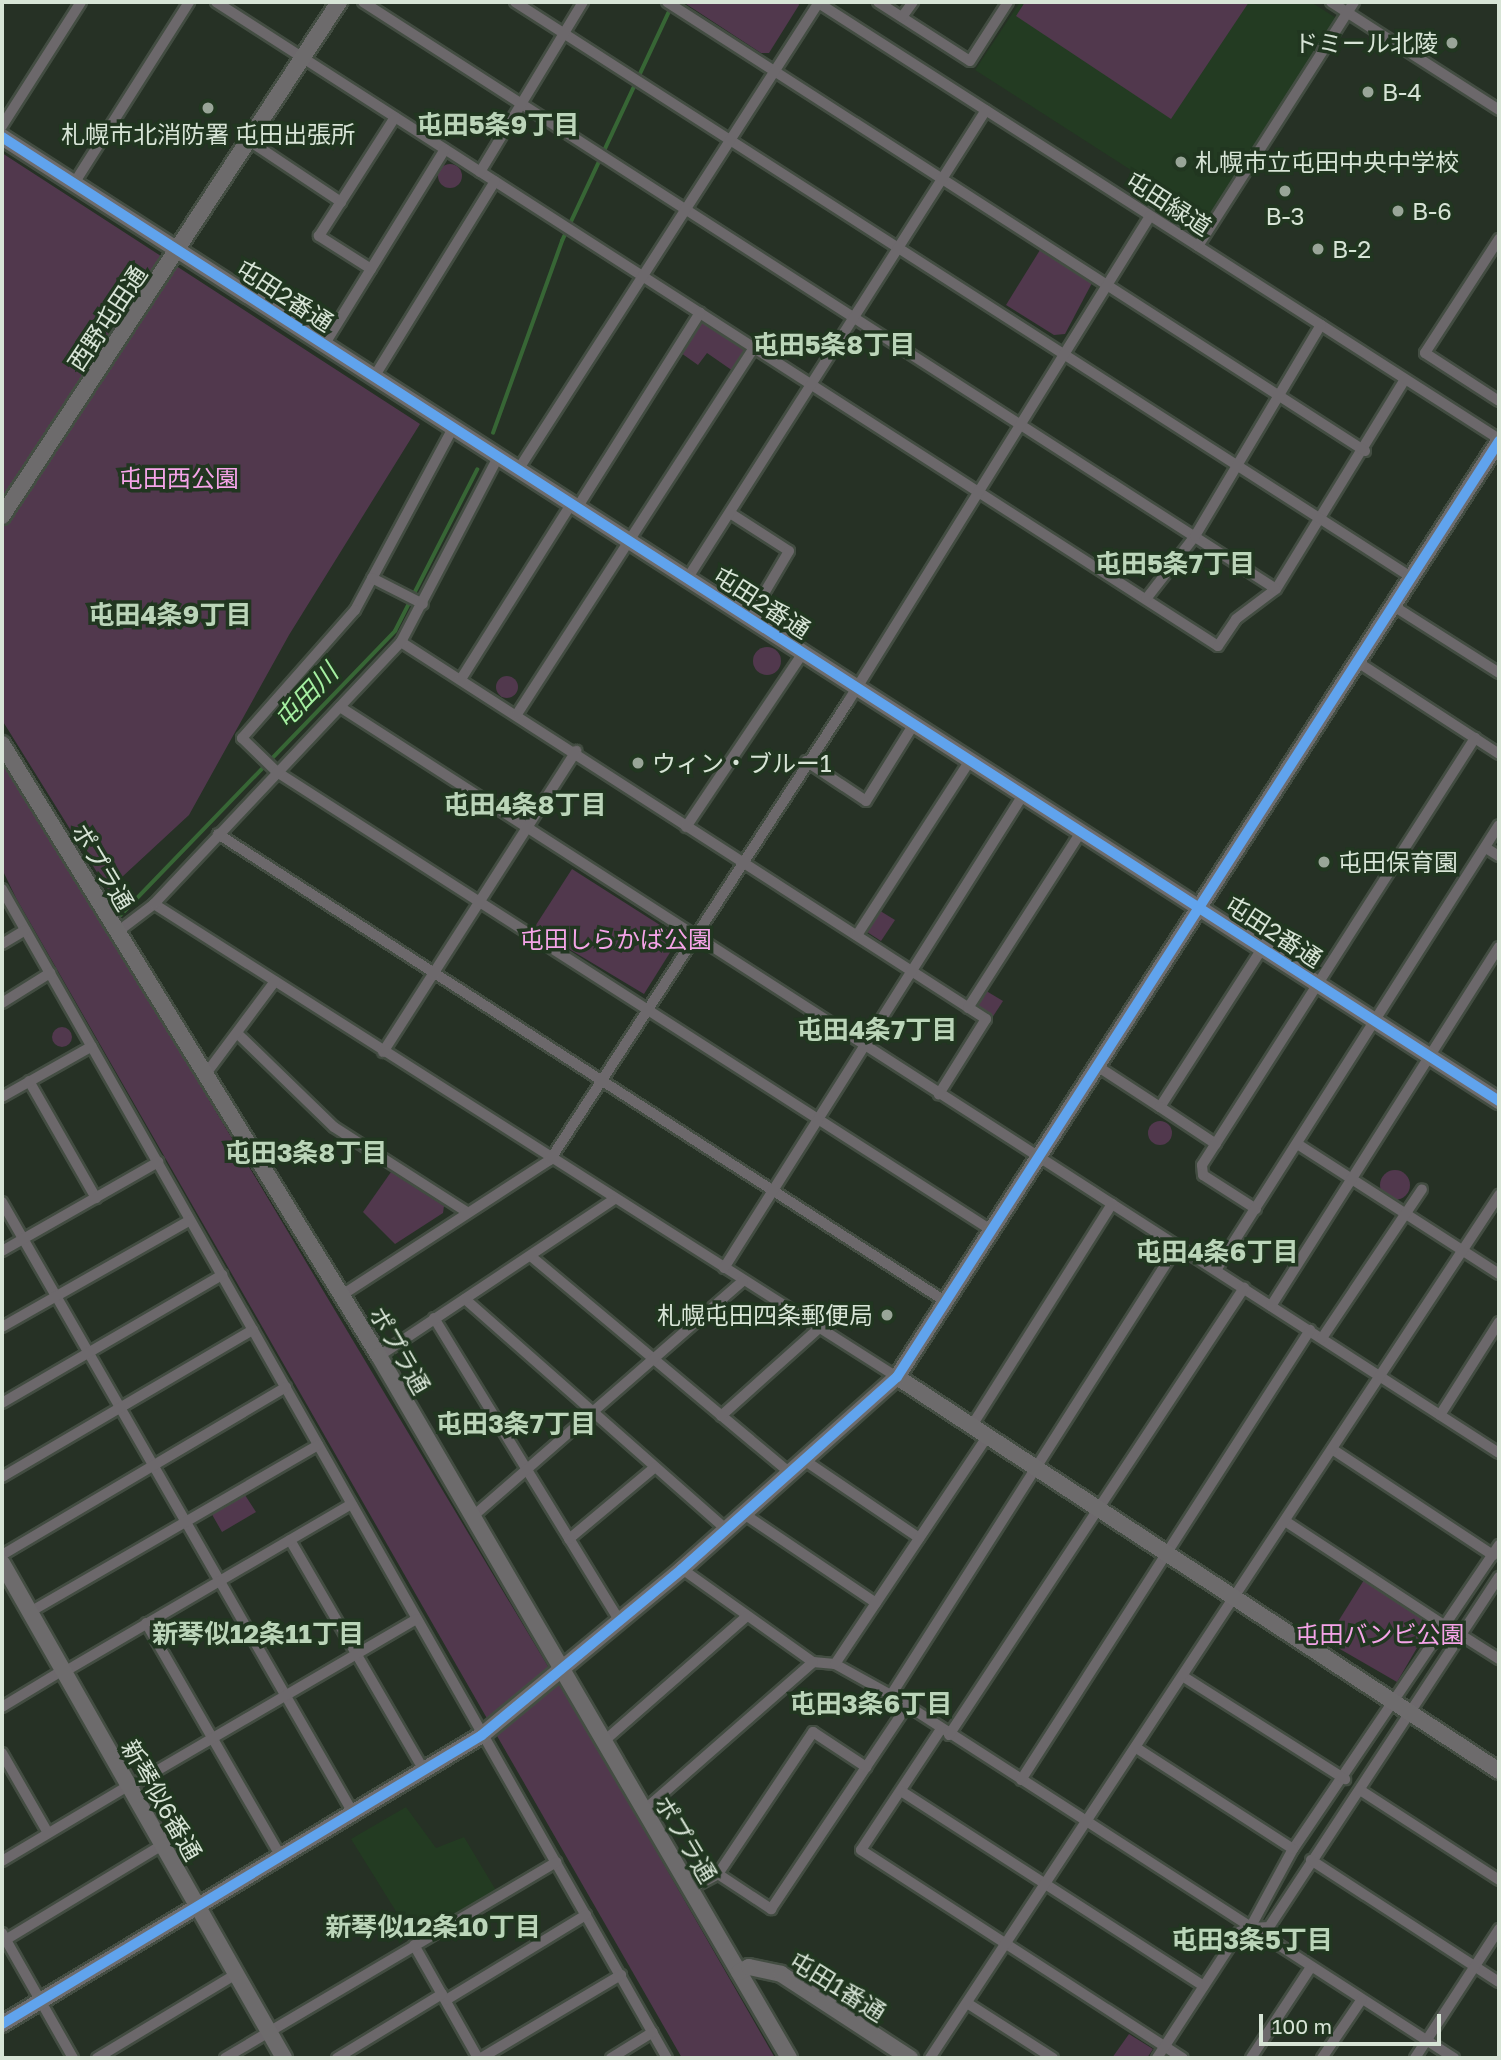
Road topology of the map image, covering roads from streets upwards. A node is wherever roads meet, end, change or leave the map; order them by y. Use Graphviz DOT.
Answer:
graph roads {
  1 [pos="81,2"];
  2 [pos="189,2"];
  3 [pos="216,2"];
  4 [pos="340,2"];
  5 [pos="363,2"];
  6 [pos="515,2"];
  7 [pos="583,2"];
  8 [pos="667,2"];
  9 [pos="819,2"];
  10 [pos="878,2"];
  11 [pos="913,2"];
  12 [pos="1008,2"];
  13 [pos="1331,2"];
  14 [pos="1354,2"];
  15 [pos="1347,12"];
  16 [pos="902,17"];
  17 [pos="562,32"];
  18 [pos="301,57"];
  19 [pos="775,72"];
  20 [pos="521,106"];
  21 [pos="986,110"];
  22 [pos="1499,110"];
  23 [pos="395,117"];
  24 [pos="2,126"];
  25 [pos="2,137"];
  26 [pos="248,140"];
  27 [pos="730,141"];
  28 [pos="445,149"];
  29 [pos="480,172"];
  30 [pos="943,177"];
  31 [pos="495,181"];
  32 [pos="73,185"];
  33 [pos="341,202"];
  34 [pos="686,210"];
  35 [pos="1150,216"];
  36 [pos="1499,239"];
  37 [pos="1198,246"];
  38 [pos="897,247"];
  39 [pos="179,252"];
  40 [pos="371,268"];
  41 [pos="644,276"];
  42 [pos="1109,284"];
  43 [pos="700,313"];
  44 [pos="852,315"];
  45 [pos="1321,325"];
  46 [pos="324,345"];
  47 [pos="754,347"];
  48 [pos="1064,354"];
  49 [pos="374,377"];
  50 [pos="1405,379"];
  51 [pos="809,382"];
  52 [pos="1277,393"];
  53 [pos="1499,401"];
  54 [pos="1020,424"];
  55 [pos="453,428"];
  56 [pos="1499,440"];
  57 [pos="1365,451"];
  58 [pos="498,457"];
  59 [pos="1237,467"];
  60 [pos="518,470"];
  61 [pos="977,491"];
  62 [pos="574,506"];
  63 [pos="730,513"];
  64 [pos="2,516"];
  65 [pos="1322,522"];
  66 [pos="1195,536"];
  67 [pos="630,542"];
  68 [pos="1411,577"];
  69 [pos="372,578"];
  70 [pos="687,579"];
  71 [pos="1276,589"];
  72 [pos="1146,599"];
  73 [pos="423,604"];
  74 [pos="1392,605"];
  75 [pos="749,619"];
  76 [pos="401,642"];
  77 [pos="803,653"];
  78 [pos="1356,661"];
  79 [pos="1499,674"];
  80 [pos="461,679"];
  81 [pos="856,687"];
  82 [pos="340,707"];
  83 [pos="517,714"];
  84 [pos="914,724"];
  85 [pos="1475,738"];
  86 [pos="2,744"];
  87 [pos="576,751"];
  88 [pos="1499,754"];
  89 [pos="806,761"];
  90 [pos="970,761"];
  91 [pos="277,772"];
  92 [pos="1023,795"];
  93 [pos="1499,825"];
  94 [pos="527,826"];
  95 [pos="687,827"];
  96 [pos="1081,832"];
  97 [pos="218,834"];
  98 [pos="1486,848"];
  99 [pos="1499,856"];
  100 [pos="743,863"];
  101 [pos="2,889"];
  102 [pos="479,901"];
  103 [pos="154,904"];
  104 [pos="1198,907"];
  105 [pos="25,930"];
  106 [pos="116,933"];
  107 [pos="857,934"];
  108 [pos="696,936"];
  109 [pos="2,944"];
  110 [pos="1499,947"];
  111 [pos="1262,949"];
  112 [pos="912,970"];
  113 [pos="50,973"];
  114 [pos="433,973"];
  115 [pos="275,982"];
  116 [pos="1318,985"];
  117 [pos="2,1003"];
  118 [pos="968,1008"];
  119 [pos="649,1010"];
  120 [pos="1376,1022"];
  121 [pos="239,1035"];
  122 [pos="92,1046"];
  123 [pos="866,1046"];
  124 [pos="383,1052"];
  125 [pos="1431,1057"];
  126 [pos="1097,1066"];
  127 [pos="205,1075"];
  128 [pos="29,1081"];
  129 [pos="602,1083"];
  130 [pos="939,1094"];
  131 [pos="2,1097"];
  132 [pos="1499,1101"];
  133 [pos="1160,1107"];
  134 [pos="818,1120"];
  135 [pos="1216,1144"];
  136 [pos="1299,1145"];
  137 [pos="1038,1156"];
  138 [pos="550,1160"];
  139 [pos="158,1162"];
  140 [pos="1354,1181"];
  141 [pos="1422,1189"];
  142 [pos="773,1191"];
  143 [pos="1499,1195"];
  144 [pos="96,1198"];
  145 [pos="613,1200"];
  146 [pos="2,1202"];
  147 [pos="1112,1204"];
  148 [pos="1256,1209"];
  149 [pos="467,1212"];
  150 [pos="1405,1214"];
  151 [pos="190,1220"];
  152 [pos="991,1230"];
  153 [pos="23,1239"];
  154 [pos="1178,1245"];
  155 [pos="1464,1250"];
  156 [pos="2,1251"];
  157 [pos="533,1258"];
  158 [pos="724,1268"];
  159 [pos="1216,1270"];
  160 [pos="1499,1274"];
  161 [pos="222,1275"];
  162 [pos="743,1281"];
  163 [pos="1244,1288"];
  164 [pos="342,1295"];
  165 [pos="55,1296"];
  166 [pos="465,1299"];
  167 [pos="945,1301"];
  168 [pos="1271,1306"];
  169 [pos="435,1318"];
  170 [pos="1499,1321"];
  171 [pos="2,1327"];
  172 [pos="818,1329"];
  173 [pos="253,1330"];
  174 [pos="1310,1330"];
  175 [pos="1322,1338"];
  176 [pos="87,1353"];
  177 [pos="379,1356"];
  178 [pos="655,1359"];
  179 [pos="1379,1376"];
  180 [pos="897,1377"];
  181 [pos="286,1387"];
  182 [pos="2,1403"];
  183 [pos="119,1409"];
  184 [pos="592,1413"];
  185 [pos="1440,1415"];
  186 [pos="721,1416"];
  187 [pos="971,1427"];
  188 [pos="987,1437"];
  189 [pos="318,1445"];
  190 [pos="1332,1449"];
  191 [pos="1499,1453"];
  192 [pos="804,1460"];
  193 [pos="152,1465"];
  194 [pos="655,1466"];
  195 [pos="1036,1469"];
  196 [pos="527,1470"];
  197 [pos="789,1472"];
  198 [pos="2,1477"];
  199 [pos="352,1504"];
  200 [pos="1098,1510"];
  201 [pos="744,1514"];
  202 [pos="471,1518"];
  203 [pos="1284,1521"];
  204 [pos="185,1522"];
  205 [pos="726,1529"];
  206 [pos="919,1538"];
  207 [pos="569,1539"];
  208 [pos="290,1540"];
  209 [pos="1496,1550"];
  210 [pos="1167,1553"];
  211 [pos="2,1555"];
  212 [pos="2,1563"];
  213 [pos="682,1569"];
  214 [pos="1499,1577"];
  215 [pos="218,1582"];
  216 [pos="1235,1598"];
  217 [pos="876,1603"];
  218 [pos="30,1612"];
  219 [pos="747,1616"];
  220 [pos="417,1619"];
  221 [pos="620,1622"];
  222 [pos="146,1623"];
  223 [pos="1441,1623"];
  224 [pos="1458,1633"];
  225 [pos="357,1655"];
  226 [pos="1499,1659"];
  227 [pos="813,1662"];
  228 [pos="835,1664"];
  229 [pos="63,1671"];
  230 [pos="562,1671"];
  231 [pos="1184,1677"];
  232 [pos="891,1695"];
  233 [pos="285,1696"];
  234 [pos="1395,1703"];
  235 [pos="906,1706"];
  236 [pos="2,1707"];
  237 [pos="1410,1713"];
  238 [pos="945,1732"];
  239 [pos="482,1735"];
  240 [pos="212,1739"];
  241 [pos="603,1742"];
  242 [pos="1138,1749"];
  243 [pos="2,1753"];
  244 [pos="866,1767"];
  245 [pos="424,1770"];
  246 [pos="1499,1771"];
  247 [pos="1345,1779"];
  248 [pos="1021,1780"];
  249 [pos="129,1786"];
  250 [pos="1360,1790"];
  251 [pos="901,1791"];
  252 [pos="643,1811"];
  253 [pos="353,1814"];
  254 [pos="1089,1824"];
  255 [pos="48,1833"];
  256 [pos="162,1845"];
  257 [pos="1293,1849"];
  258 [pos="280,1855"];
  259 [pos="1311,1860"];
  260 [pos="2,1861"];
  261 [pos="556,1862"];
  262 [pos="718,1874"];
  263 [pos="1499,1880"];
  264 [pos="1048,1885"];
  265 [pos="690,1889"];
  266 [pos="197,1907"];
  267 [pos="586,1915"];
  268 [pos="1250,1928"];
  269 [pos="1499,1929"];
  270 [pos="3,1938"];
  271 [pos="414,1945"];
  272 [pos="1007,1945"];
  273 [pos="1311,1966"];
  274 [pos="1475,1967"];
  275 [pos="739,1972"];
  276 [pos="236,1974"];
  277 [pos="621,1975"];
  278 [pos="1499,1982"];
  279 [pos="1204,1986"];
  280 [pos="444,1997"];
  281 [pos="1362,1999"];
  282 [pos="40,2001"];
  283 [pos="967,2003"];
  284 [pos="2,2024"];
  285 [pos="269,2032"];
  286 [pos="653,2032"];
  287 [pos="1427,2041"];
  288 [pos="1164,2046"];
  289 [pos="73,2058"];
  290 [pos="97,2058"];
  291 [pos="225,2058"];
  292 [pos="284,2058"];
  293 [pos="337,2058"];
  294 [pos="480,2058"];
  295 [pos="611,2058"];
  296 [pos="667,2058"];
  297 [pos="789,2058"];
  298 [pos="909,2058"];
  299 [pos="930,2058"];
  300 [pos="1053,2058"];
  301 [pos="1157,2058"];
  302 [pos="1183,2058"];
  303 [pos="1251,2058"];
  304 [pos="1322,2058"];
  305 [pos="1415,2058"];
  306 [pos="1454,2058"];
  1 -- 24 [label="street"];
  2 -- 32 [label="street"];
  3 -- 18 [label="street"];
  4 -- 18 [label="street, 西野屯田通"];
  5 -- 20 [label="street"];
  6 -- 17 [label="street"];
  7 -- 17 [label="street"];
  8 -- 19 [label="street"];
  9 -- 19 [label="street"];
  9 -- 21 [label="street, 屯田緑道"];
  10 -- 16 [label="street"];
  11 -- 16 [label="street"];
  12 -- 16 [label="street"];
  13 -- 15 [label="street"];
  14 -- 15 [label="street"];
  15 -- 22 [label="street"];
  15 -- 37 [label="street"];
  17 -- 20 [label="street"];
  17 -- 27 [label="street"];
  18 -- 23 [label="street"];
  18 -- 26 [label="street, 西野屯田通"];
  19 -- 27 [label="street"];
  19 -- 30 [label="street"];
  20 -- 29 [label="street"];
  20 -- 34 [label="street"];
  21 -- 30 [label="street"];
  21 -- 35 [label="street, 屯田緑道"];
  23 -- 28 [label="street"];
  23 -- 33 [label="street"];
  25 -- 32 [label="street, 屯田2番通"];
  26 -- 33 [label="street"];
  26 -- 39 [label="street, 西野屯田通"];
  27 -- 34 [label="street"];
  27 -- 38 [label="street"];
  28 -- 29 [label="street"];
  28 -- 40 [label="street"];
  29 -- 31 [label="street"];
  30 -- 38 [label="street"];
  30 -- 42 [label="street"];
  31 -- 41 [label="street"];
  31 -- 49 [label="street"];
  32 -- 39 [label="street, 屯田2番通"];
  33 -- 40 [label="street"];
  34 -- 41 [label="street"];
  34 -- 44 [label="street"];
  35 -- 37 [label="street, 屯田緑道"];
  35 -- 42 [label="street"];
  36 -- 53 [label="street"];
  37 -- 45 [label="street, 屯田緑道"];
  38 -- 44 [label="street"];
  38 -- 48 [label="street"];
  39 -- 46 [label="street, 屯田2番通"];
  39 -- 64 [label="street, 西野屯田通"];
  40 -- 46 [label="street"];
  41 -- 43 [label="street"];
  41 -- 60 [label="street"];
  42 -- 48 [label="street"];
  42 -- 52 [label="street"];
  43 -- 47 [label="street"];
  43 -- 62 [label="street"];
  44 -- 51 [label="street"];
  44 -- 54 [label="street"];
  45 -- 50 [label="street, 屯田緑道"];
  45 -- 52 [label="street"];
  46 -- 49 [label="street, 屯田2番通"];
  47 -- 51 [label="street"];
  47 -- 67 [label="street"];
  48 -- 54 [label="street"];
  48 -- 59 [label="street"];
  49 -- 55 [label="street, 屯田2番通"];
  50 -- 56 [label="street, 屯田緑道"];
  50 -- 57 [label="street"];
  51 -- 61 [label="street"];
  51 -- 63 [label="street"];
  52 -- 57 [label="street"];
  52 -- 59 [label="street"];
  54 -- 61 [label="street"];
  54 -- 66 [label="street"];
  55 -- 58 [label="street, 屯田2番通"];
  55 -- 69 [label="street"];
  56 -- 68 [label="street"];
  57 -- 65 [label="street"];
  58 -- 60 [label="street, 屯田2番通"];
  58 -- 73 [label="street"];
  59 -- 65 [label="street"];
  59 -- 66 [label="street"];
  60 -- 62 [label="street, 屯田2番通"];
  61 -- 72 [label="street"];
  61 -- 81 [label="street"];
  62 -- 67 [label="street, 屯田2番通"];
  62 -- 80 [label="street"];
  63 -- 70 [label="street"];
  63 -- 75 [label="street"];
  65 -- 68 [label="street"];
  65 -- 71 [label="street"];
  66 -- 71 [label="street"];
  66 -- 72 [label="street"];
  67 -- 70 [label="street, 屯田2番通"];
  67 -- 83 [label="street"];
  68 -- 74 [label="street"];
  69 -- 73 [label="street"];
  69 -- 91 [label="street"];
  70 -- 75 [label="street, 屯田2番通"];
  71 -- 72 [label="street"];
  73 -- 76 [label="street"];
  74 -- 78 [label="street"];
  74 -- 79 [label="street"];
  75 -- 77 [label="street, 屯田2番通"];
  76 -- 80 [label="street"];
  76 -- 82 [label="street"];
  77 -- 81 [label="street, 屯田2番通"];
  77 -- 95 [label="street"];
  78 -- 85 [label="street"];
  78 -- 104 [label="street"];
  80 -- 83 [label="street"];
  81 -- 84 [label="street, 屯田2番通"];
  81 -- 89 [label="street"];
  82 -- 91 [label="street"];
  82 -- 94 [label="street"];
  83 -- 87 [label="street"];
  84 -- 89 [label="street"];
  84 -- 90 [label="street, 屯田2番通"];
  85 -- 88 [label="street"];
  85 -- 116 [label="street"];
  86 -- 106 [label="street, ポプラ通"];
  87 -- 94 [label="street"];
  87 -- 95 [label="street"];
  89 -- 100 [label="street"];
  90 -- 92 [label="street, 屯田2番通"];
  90 -- 107 [label="street"];
  91 -- 97 [label="street"];
  91 -- 102 [label="street"];
  92 -- 96 [label="street, 屯田2番通"];
  92 -- 112 [label="street"];
  93 -- 98 [label="street"];
  94 -- 102 [label="street"];
  94 -- 108 [label="street"];
  95 -- 100 [label="street"];
  96 -- 104 [label="street, 屯田2番通"];
  96 -- 118 [label="street"];
  97 -- 103 [label="street"];
  97 -- 114 [label="street"];
  98 -- 99 [label="street"];
  98 -- 120 [label="street"];
  100 -- 107 [label="street"];
  100 -- 108 [label="street"];
  101 -- 105 [label="street"];
  102 -- 114 [label="street"];
  102 -- 119 [label="street"];
  103 -- 106 [label="street"];
  103 -- 115 [label="street"];
  104 -- 111 [label="street, 屯田2番通"];
  104 -- 126 [label="street"];
  105 -- 109 [label="street"];
  105 -- 113 [label="street"];
  106 -- 127 [label="street, ポプラ通"];
  107 -- 112 [label="street"];
  108 -- 119 [label="street"];
  108 -- 123 [label="street"];
  110 -- 125 [label="street"];
  111 -- 116 [label="street, 屯田2番通"];
  111 -- 133 [label="street"];
  112 -- 118 [label="street"];
  112 -- 123 [label="street"];
  113 -- 117 [label="street"];
  113 -- 122 [label="street"];
  114 -- 124 [label="street"];
  114 -- 129 [label="street"];
  115 -- 121 [label="street"];
  115 -- 124 [label="street"];
  116 -- 120 [label="street, 屯田2番通"];
  116 -- 135 [label="street"];
  118 -- 130 [label="street"];
  119 -- 129 [label="street"];
  119 -- 134 [label="street"];
  120 -- 125 [label="street, 屯田2番通"];
  120 -- 136 [label="street"];
  121 -- 127 [label="street"];
  121 -- 149 [label="street"];
  122 -- 128 [label="street"];
  122 -- 139 [label="street"];
  123 -- 130 [label="street"];
  123 -- 134 [label="street"];
  124 -- 138 [label="street"];
  125 -- 132 [label="street, 屯田2番通"];
  125 -- 140 [label="street"];
  126 -- 133 [label="street"];
  126 -- 137 [label="street"];
  127 -- 164 [label="street, ポプラ通"];
  128 -- 131 [label="street"];
  128 -- 144 [label="street"];
  129 -- 138 [label="street"];
  129 -- 142 [label="street"];
  130 -- 137 [label="street"];
  133 -- 135 [label="street"];
  134 -- 142 [label="street"];
  134 -- 152 [label="street"];
  135 -- 148 [label="street"];
  136 -- 140 [label="street"];
  136 -- 148 [label="street"];
  137 -- 147 [label="street"];
  137 -- 152 [label="street"];
  138 -- 145 [label="street"];
  138 -- 149 [label="street"];
  139 -- 144 [label="street"];
  139 -- 151 [label="street"];
  140 -- 150 [label="street"];
  140 -- 168 [label="street"];
  141 -- 150 [label="street"];
  142 -- 158 [label="street"];
  142 -- 167 [label="street"];
  143 -- 155 [label="street"];
  144 -- 153 [label="street"];
  145 -- 157 [label="street"];
  145 -- 158 [label="street"];
  146 -- 153 [label="street"];
  147 -- 154 [label="street"];
  147 -- 187 [label="street"];
  148 -- 159 [label="street"];
  149 -- 164 [label="street"];
  150 -- 155 [label="street"];
  150 -- 175 [label="street"];
  151 -- 161 [label="street"];
  151 -- 165 [label="street"];
  152 -- 167 [label="street"];
  153 -- 156 [label="street"];
  153 -- 165 [label="street"];
  154 -- 159 [label="street"];
  154 -- 195 [label="street"];
  155 -- 160 [label="street"];
  155 -- 179 [label="street"];
  157 -- 166 [label="street"];
  157 -- 178 [label="street"];
  158 -- 162 [label="street"];
  159 -- 163 [label="street"];
  161 -- 173 [label="street"];
  161 -- 176 [label="street"];
  162 -- 172 [label="street"];
  162 -- 178 [label="street"];
  163 -- 168 [label="street"];
  163 -- 200 [label="street"];
  164 -- 177 [label="street, ポプラ通"];
  165 -- 171 [label="street"];
  165 -- 176 [label="street"];
  166 -- 169 [label="street"];
  166 -- 184 [label="street"];
  167 -- 180 [label="street"];
  168 -- 174 [label="street"];
  169 -- 177 [label="street"];
  169 -- 196 [label="street"];
  170 -- 185 [label="street"];
  172 -- 180 [label="street"];
  172 -- 186 [label="street"];
  173 -- 181 [label="street"];
  173 -- 183 [label="street"];
  174 -- 175 [label="street"];
  174 -- 210 [label="street"];
  175 -- 179 [label="street"];
  176 -- 182 [label="street"];
  176 -- 183 [label="street"];
  177 -- 202 [label="street, ポプラ通"];
  178 -- 184 [label="street"];
  178 -- 186 [label="street"];
  179 -- 185 [label="street"];
  179 -- 190 [label="street"];
  180 -- 187 [label="street"];
  180 -- 192 [label="street"];
  181 -- 189 [label="street"];
  181 -- 193 [label="street"];
  183 -- 193 [label="street"];
  183 -- 198 [label="street"];
  184 -- 194 [label="street"];
  184 -- 196 [label="street"];
  185 -- 191 [label="street"];
  186 -- 197 [label="street"];
  187 -- 188 [label="street"];
  188 -- 195 [label="street"];
  188 -- 206 [label="street"];
  189 -- 199 [label="street"];
  189 -- 204 [label="street"];
  190 -- 203 [label="street"];
  190 -- 209 [label="street"];
  192 -- 197 [label="street"];
  192 -- 206 [label="street"];
  193 -- 204 [label="street"];
  193 -- 211 [label="street"];
  194 -- 205 [label="street"];
  194 -- 207 [label="street"];
  195 -- 200 [label="street"];
  195 -- 232 [label="street"];
  196 -- 202 [label="street"];
  196 -- 207 [label="street"];
  197 -- 201 [label="street"];
  199 -- 208 [label="street"];
  199 -- 220 [label="street"];
  200 -- 210 [label="street"];
  200 -- 238 [label="street"];
  201 -- 205 [label="street"];
  201 -- 217 [label="street"];
  202 -- 230 [label="street, ポプラ通"];
  203 -- 216 [label="street"];
  203 -- 223 [label="street"];
  204 -- 215 [label="street"];
  204 -- 218 [label="street"];
  205 -- 213 [label="street"];
  206 -- 217 [label="street"];
  207 -- 221 [label="street"];
  208 -- 215 [label="street"];
  208 -- 225 [label="street"];
  209 -- 223 [label="street"];
  210 -- 216 [label="street"];
  210 -- 248 [label="street"];
  212 -- 218 [label="street, 新琴似6番通"];
  213 -- 219 [label="street"];
  213 -- 221 [label="street"];
  214 -- 224 [label="street"];
  215 -- 222 [label="street"];
  215 -- 233 [label="street"];
  216 -- 231 [label="street"];
  216 -- 234 [label="street"];
  217 -- 228 [label="street"];
  218 -- 229 [label="street, 新琴似6番通"];
  219 -- 227 [label="street"];
  219 -- 241 [label="street"];
  220 -- 225 [label="street"];
  220 -- 239 [label="street"];
  221 -- 230 [label="street"];
  222 -- 229 [label="street"];
  222 -- 240 [label="street"];
  223 -- 234 [label="street"];
  224 -- 226 [label="street"];
  224 -- 237 [label="street"];
  225 -- 233 [label="street"];
  225 -- 245 [label="street"];
  227 -- 228 [label="street"];
  227 -- 252 [label="street"];
  228 -- 232 [label="street"];
  229 -- 236 [label="street"];
  229 -- 249 [label="street, 新琴似6番通"];
  230 -- 239 [label="street"];
  230 -- 241 [label="street, ポプラ通"];
  231 -- 242 [label="street"];
  231 -- 247 [label="street"];
  232 -- 235 [label="street"];
  233 -- 240 [label="street"];
  233 -- 253 [label="street"];
  234 -- 237 [label="street"];
  234 -- 247 [label="street"];
  235 -- 238 [label="street"];
  235 -- 244 [label="street"];
  237 -- 246 [label="street"];
  237 -- 250 [label="street"];
  238 -- 248 [label="street"];
  238 -- 251 [label="street"];
  239 -- 245 [label="street"];
  239 -- 261 [label="street"];
  240 -- 249 [label="street"];
  240 -- 258 [label="street"];
  241 -- 252 [label="street, ポプラ通"];
  242 -- 254 [label="street"];
  242 -- 257 [label="street"];
  243 -- 255 [label="street"];
  244 -- 262 [label="street"];
  244 -- 262 [label="street"];
  245 -- 253 [label="street"];
  247 -- 257 [label="street"];
  248 -- 254 [label="street"];
  249 -- 255 [label="street"];
  249 -- 256 [label="street, 新琴似6番通"];
  250 -- 259 [label="street"];
  250 -- 263 [label="street"];
  251 -- 264 [label="street"];
  251 -- 272 [label="street"];
  252 -- 265 [label="street, ポプラ通"];
  253 -- 258 [label="street"];
  254 -- 264 [label="street"];
  254 -- 268 [label="street"];
  255 -- 260 [label="street"];
  256 -- 266 [label="street, 新琴似6番通"];
  256 -- 270 [label="street"];
  257 -- 268 [label="street"];
  258 -- 266 [label="street"];
  259 -- 268 [label="street"];
  259 -- 274 [label="street"];
  261 -- 267 [label="street"];
  261 -- 271 [label="street"];
  262 -- 265 [label="street"];
  264 -- 272 [label="street"];
  264 -- 279 [label="street"];
  265 -- 275 [label="street, ポプラ通"];
  266 -- 276 [label="street, 新琴似6番通"];
  266 -- 282 [label="street"];
  267 -- 277 [label="street"];
  267 -- 280 [label="street"];
  268 -- 273 [label="street"];
  268 -- 279 [label="street"];
  269 -- 274 [label="street"];
  270 -- 282 [label="street"];
  271 -- 280 [label="street"];
  271 -- 285 [label="street"];
  272 -- 283 [label="street"];
  272 -- 288 [label="street"];
  273 -- 281 [label="street"];
  273 -- 303 [label="street"];
  274 -- 278 [label="street"];
  274 -- 287 [label="street"];
  275 -- 297 [label="street, ポプラ通"];
  275 -- 298 [label="street, 屯田1番通"];
  276 -- 285 [label="street, 新琴似6番通"];
  276 -- 290 [label="street"];
  277 -- 286 [label="street"];
  277 -- 294 [label="street"];
  279 -- 288 [label="street"];
  280 -- 293 [label="street"];
  280 -- 294 [label="street"];
  281 -- 287 [label="street"];
  281 -- 304 [label="street"];
  282 -- 284 [label="street"];
  282 -- 289 [label="street"];
  283 -- 299 [label="street"];
  283 -- 300 [label="street"];
  285 -- 291 [label="street"];
  285 -- 292 [label="street, 新琴似6番通"];
  286 -- 295 [label="street"];
  286 -- 296 [label="street"];
  287 -- 305 [label="street"];
  287 -- 306 [label="street"];
  288 -- 301 [label="street"];
  288 -- 302 [label="street"];
}
